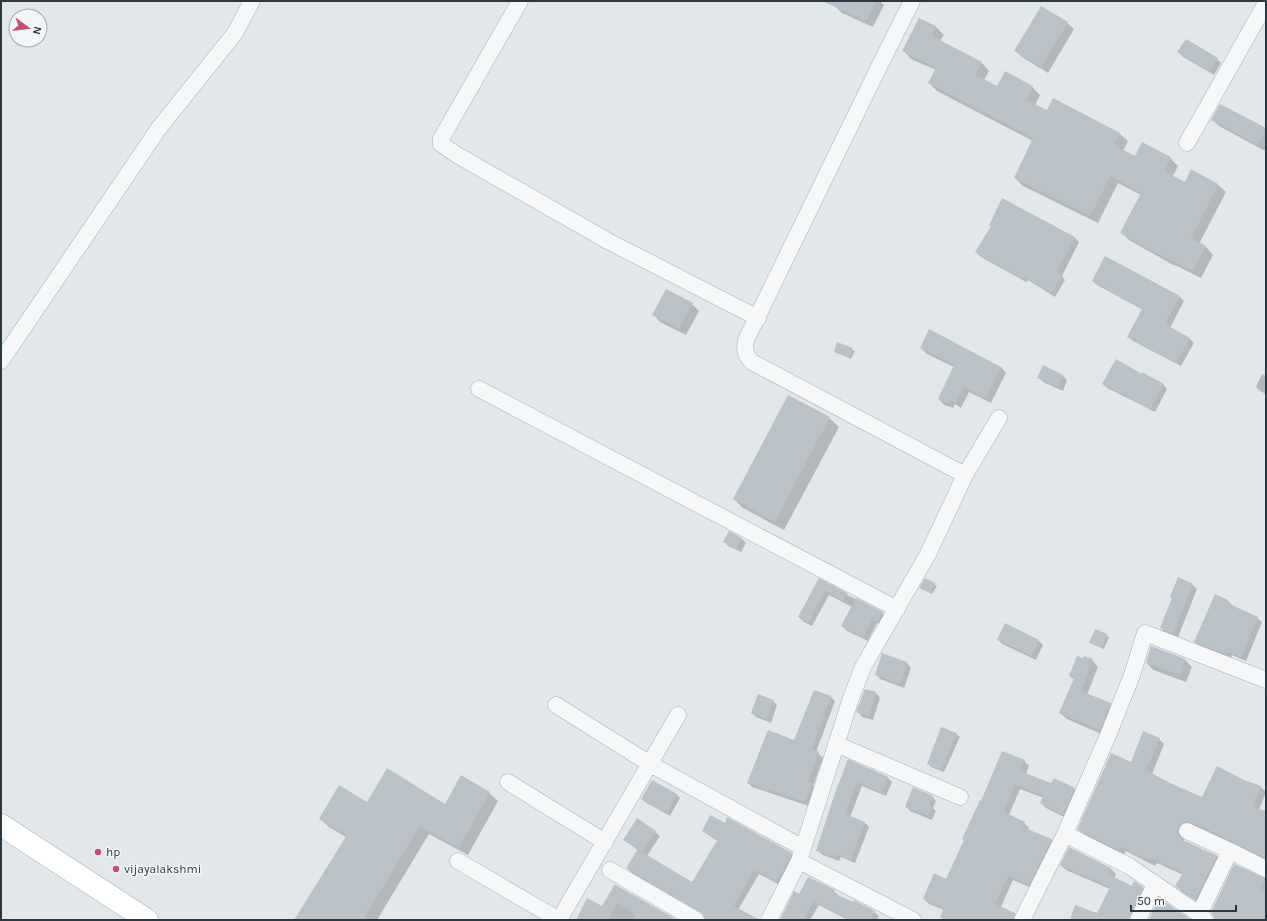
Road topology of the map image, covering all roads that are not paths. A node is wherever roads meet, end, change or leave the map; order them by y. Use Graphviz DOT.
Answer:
graph roads {
  1 [pos="252,1"];
  2 [pos="520,1"];
  3 [pos="912,1"];
  4 [pos="1266,3"];
  5 [pos="1187,143"];
  6 [pos="758,318"];
  7 [pos="1,361"];
  8 [pos="479,389"];
  9 [pos="999,418"];
  10 [pos="965,475"];
  11 [pos="896,609"];
  12 [pos="1266,680"];
  13 [pos="556,705"];
  14 [pos="678,716"];
  15 [pos="836,744"];
  16 [pos="650,764"];
  17 [pos="508,782"];
  18 [pos="960,796"];
  19 [pos="1,825"];
  20 [pos="1187,831"];
  21 [pos="1065,834"];
  22 [pos="605,842"];
  23 [pos="1230,851"];
  24 [pos="801,854"];
  25 [pos="458,860"];
  26 [pos="1266,869"];
  27 [pos="610,870"];
  28 [pos="1156,884"];
  29 [pos="1202,917"];
  30 [pos="1027,918"];
  31 [pos="147,920"];
  32 [pos="696,920"];
  33 [pos="769,920"];
  34 [pos="913,920"];
  35 [pos="1138,920"];
  1 -- 7 [label="street"];
  2 -- 6 [label="street"];
  3 -- 6 [label="street"];
  4 -- 5 [label="street"];
  6 -- 10 [label="street"];
  8 -- 11 [label="street"];
  9 -- 10 [label="street"];
  10 -- 11 [label="street"];
  11 -- 15 [label="street"];
  12 -- 21 [label="street"];
  13 -- 16 [label="street"];
  14 -- 16 [label="street"];
  15 -- 18 [label="street"];
  15 -- 24 [label="street"];
  16 -- 22 [label="street"];
  16 -- 24 [label="street"];
  17 -- 22 [label="street"];
  19 -- 31 [label="main road"];
  20 -- 23 [label="street"];
  21 -- 28 [label="street"];
  21 -- 30 [label="street"];
  22 -- 25 [label="street"];
  23 -- 26 [label="street"];
  23 -- 29 [label="street"];
  24 -- 33 [label="street"];
  24 -- 34 [label="street"];
  27 -- 32 [label="street"];
  28 -- 29 [label="street"];
  28 -- 35 [label="street"];
}
